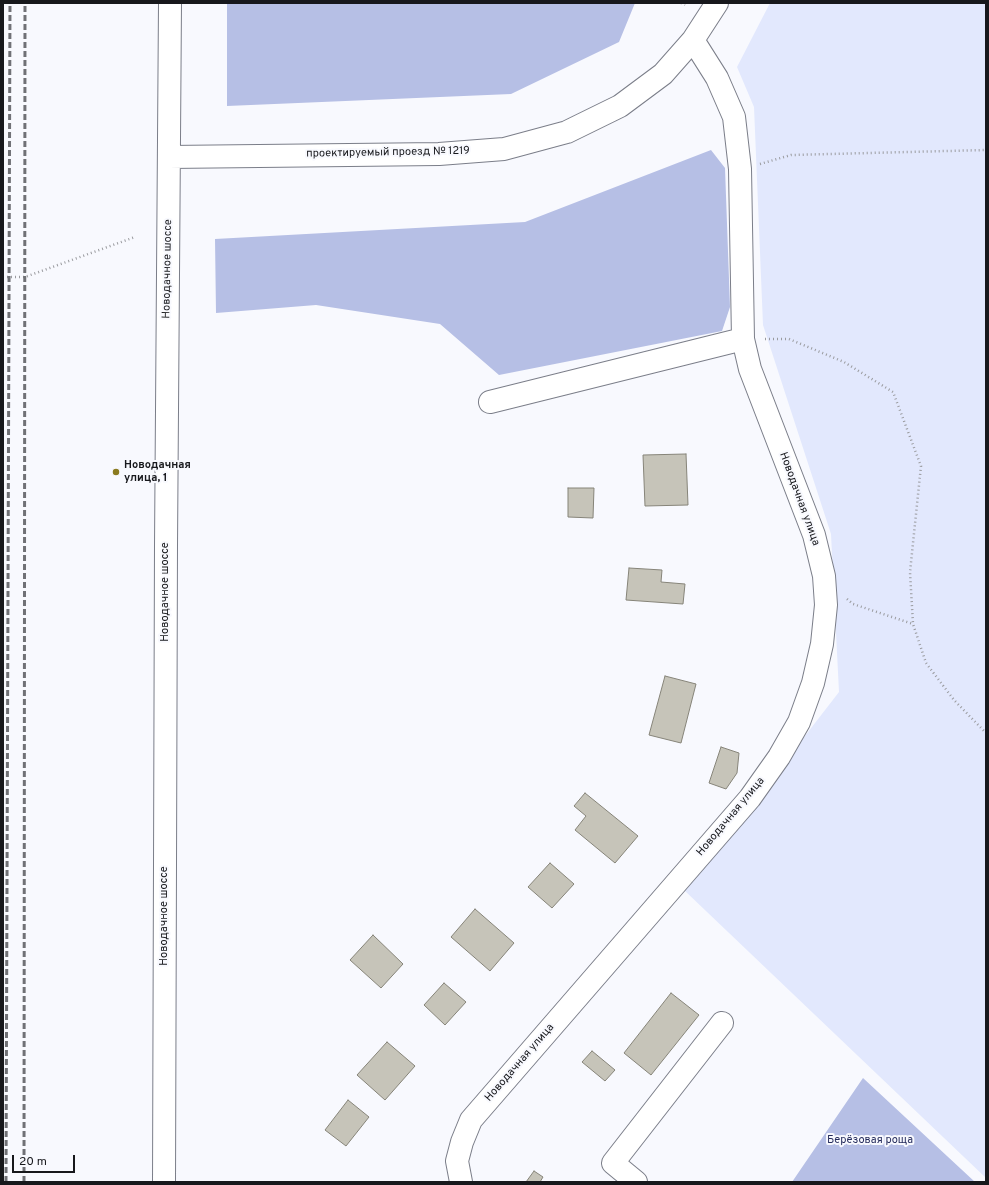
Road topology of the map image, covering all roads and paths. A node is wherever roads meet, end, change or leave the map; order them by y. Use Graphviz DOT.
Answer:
graph roads {
  1 [pos="170,3"];
  2 [pos="682,3"];
  3 [pos="717,3"];
  4 [pos="685,6"];
  5 [pos="693,40"];
  6 [pos="986,150"];
  7 [pos="169,157"];
  8 [pos="740,169"];
  9 [pos="135,238"];
  10 [pos="3,277"];
  11 [pos="743,339"];
  12 [pos="490,402"];
  13 [pos="824,576"];
  14 [pos="913,624"];
  15 [pos="986,733"];
  16 [pos="722,1022"];
  17 [pos="164,1182"];
  18 [pos="461,1182"];
  19 [pos="636,1182"];
  1 -- 7 [label="street, Новодачное шоссе"];
  2 -- 4 [label="path"];
  3 -- 5 [label="street"];
  5 -- 7 [label="street, проектируемый проезд № 1219"];
  5 -- 8 [label="street, Новодачная улица"];
  6 -- 8 [label="path"];
  7 -- 17 [label="street, Новодачное шоссе"];
  8 -- 11 [label="street, Новодачная улица"];
  9 -- 10 [label="path"];
  11 -- 12 [label="street"];
  11 -- 13 [label="street, Новодачная улица"];
  11 -- 14 [label="path"];
  13 -- 14 [label="path"];
  13 -- 18 [label="street, Новодачная улица"];
  14 -- 15 [label="path"];
  16 -- 19 [label="street"];
}
